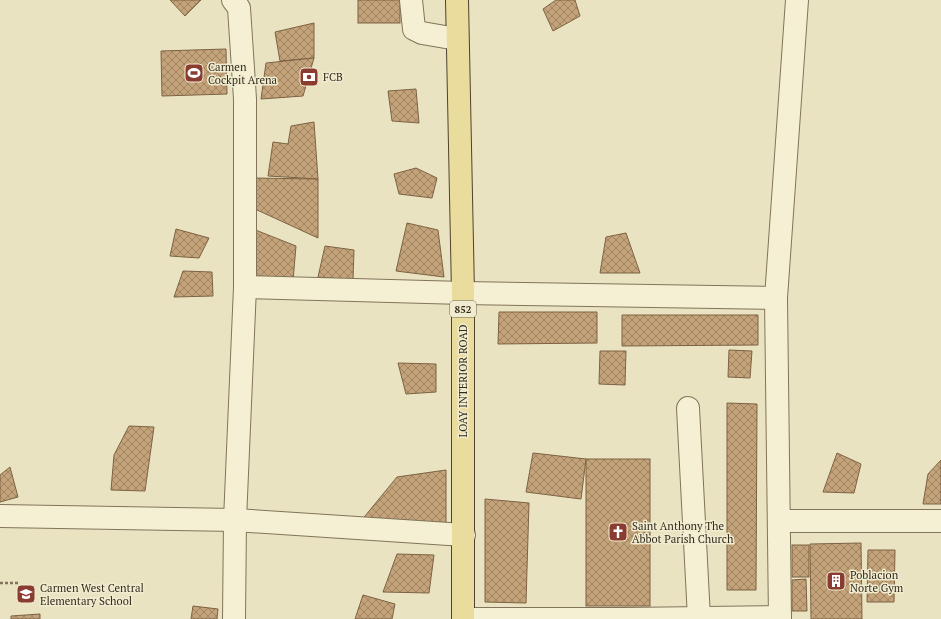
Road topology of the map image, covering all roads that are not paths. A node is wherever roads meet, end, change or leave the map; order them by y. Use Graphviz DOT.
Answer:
graph roads {
  1 [pos="233,0"];
  2 [pos="411,0"];
  3 [pos="457,0"];
  4 [pos="797,0"];
  5 [pos="457,39"];
  6 [pos="245,287"];
  7 [pos="463,294"];
  8 [pos="776,298"];
  9 [pos="688,408"];
  10 [pos="0,516"];
  11 [pos="235,520"];
  12 [pos="779,521"];
  13 [pos="941,521"];
  14 [pos="464,535"];
  15 [pos="698,618"];
  16 [pos="780,618"];
  17 [pos="234,619"];
  18 [pos="463,619"];
  1 -- 6 [label="street"];
  2 -- 5 [label="street"];
  3 -- 5 [label="main road, LOAY INTERIOR ROAD / 852"];
  4 -- 8 [label="street"];
  5 -- 7 [label="main road, LOAY INTERIOR ROAD / 852"];
  6 -- 7 [label="street"];
  6 -- 11 [label="street"];
  7 -- 8 [label="street"];
  7 -- 14 [label="main road, LOAY INTERIOR ROAD / 852"];
  8 -- 12 [label="street"];
  9 -- 15 [label="street"];
  10 -- 11 [label="street"];
  11 -- 14 [label="street"];
  11 -- 17 [label="street"];
  12 -- 13 [label="street"];
  12 -- 16 [label="street"];
  14 -- 18 [label="main road, LOAY INTERIOR ROAD / 852"];
  15 -- 16 [label="street"];
  15 -- 18 [label="street"];
}
